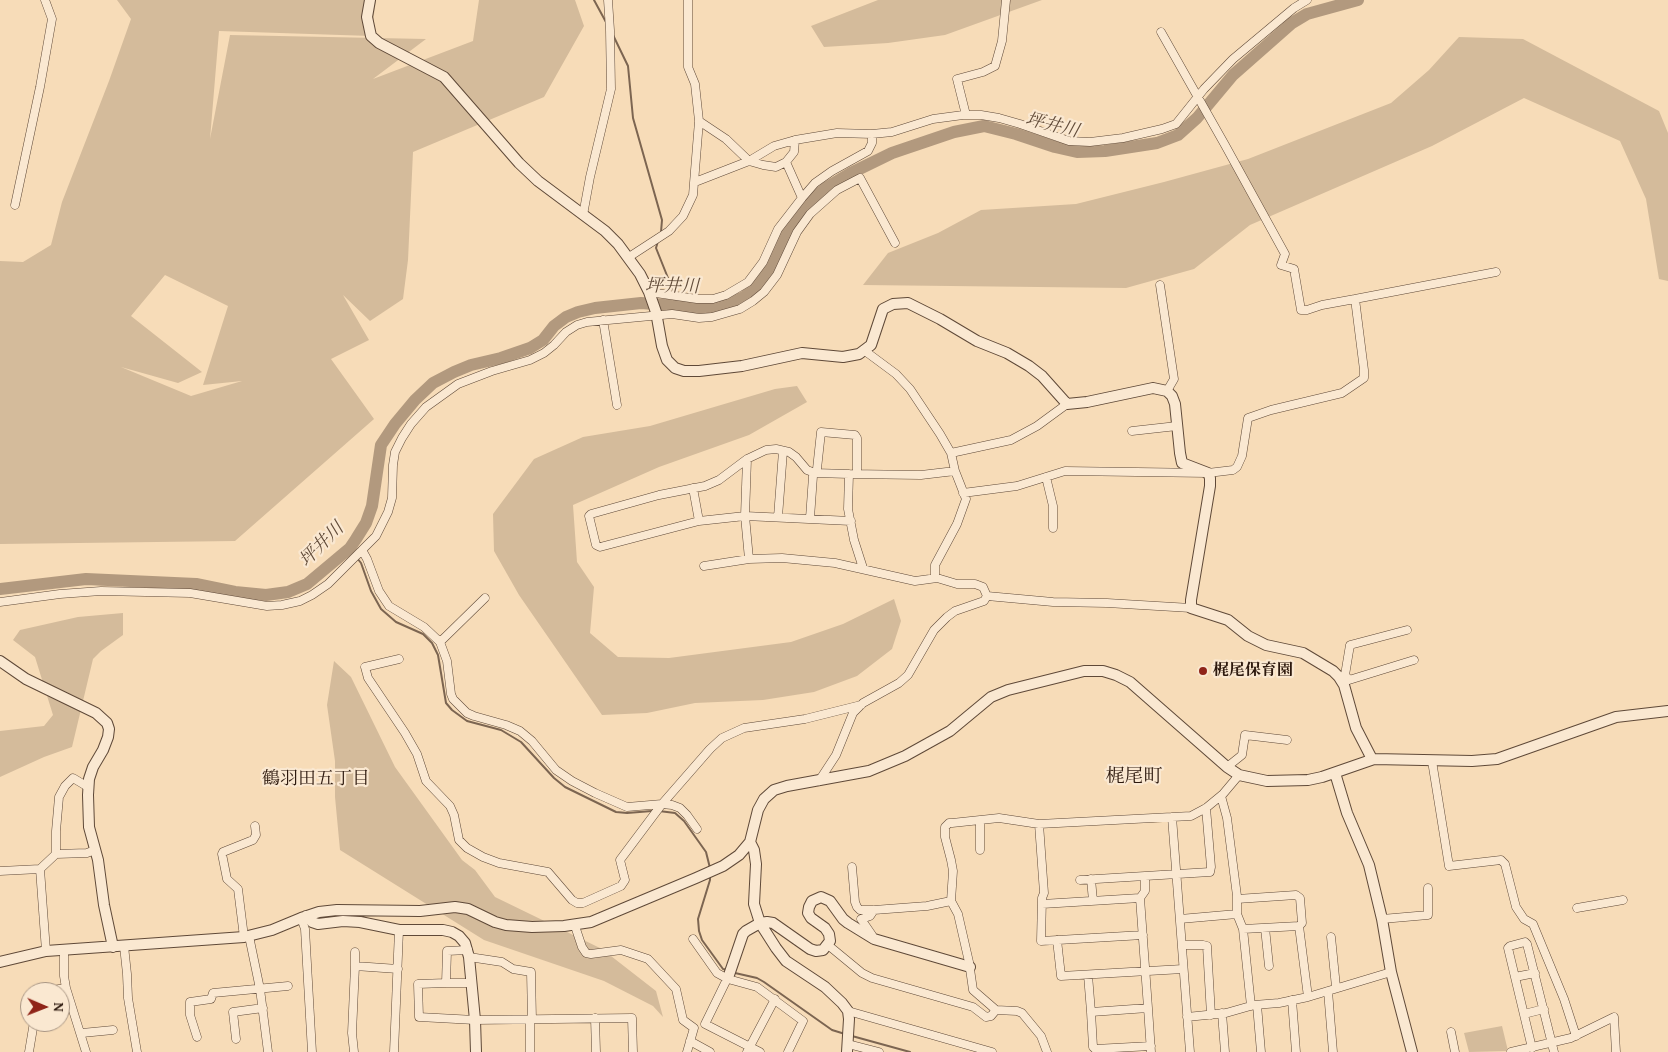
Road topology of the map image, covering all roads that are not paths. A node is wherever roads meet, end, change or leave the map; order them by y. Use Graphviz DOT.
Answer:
graph roads {
  1 [pos="45,0"];
  2 [pos="370,0"];
  3 [pos="608,0"];
  4 [pos="688,0"];
  5 [pos="1006,0"];
  6 [pos="1307,0"];
  7 [pos="1161,32"];
  8 [pos="1199,101"];
  9 [pos="966,115"];
  10 [pos="699,121"];
  11 [pos="872,134"];
  12 [pos="795,140"];
  13 [pos="749,160"];
  14 [pos="786,162"];
  15 [pos="695,182"];
  16 [pos="802,198"];
  17 [pos="15,205"];
  18 [pos="583,215"];
  19 [pos="895,243"];
  20 [pos="629,258"];
  21 [pos="1496,272"];
  22 [pos="1160,285"];
  23 [pos="650,293"];
  24 [pos="1355,299"];
  25 [pos="656,313"];
  26 [pos="603,320"];
  27 [pos="865,351"];
  28 [pos="1168,390"];
  29 [pos="1067,404"];
  30 [pos="617,405"];
  31 [pos="1178,426"];
  32 [pos="1132,431"];
  33 [pos="783,451"];
  34 [pos="951,453"];
  35 [pos="746,459"];
  36 [pos="955,471"];
  37 [pos="815,472"];
  38 [pos="1208,473"];
  39 [pos="853,474"];
  40 [pos="1046,477"];
  41 [pos="693,488"];
  42 [pos="963,493"];
  43 [pos="745,516"];
  44 [pos="778,516"];
  45 [pos="810,518"];
  46 [pos="699,521"];
  47 [pos="851,521"];
  48 [pos="1053,528"];
  49 [pos="360,551"];
  50 [pos="749,558"];
  51 [pos="704,566"];
  52 [pos="863,568"];
  53 [pos="937,578"];
  54 [pos="987,596"];
  55 [pos="485,598"];
  56 [pos="0,602"];
  57 [pos="1191,608"];
  58 [pos="1407,630"];
  59 [pos="440,642"];
  60 [pos="399,659"];
  61 [pos="1414,660"];
  62 [pos="0,661"];
  63 [pos="1342,676"];
  64 [pos="861,705"];
  65 [pos="1668,710"];
  66 [pos="1287,740"];
  67 [pos="1372,760"];
  68 [pos="1432,762"];
  69 [pos="1227,767"];
  70 [pos="1335,773"];
  71 [pos="1240,775"];
  72 [pos="819,781"];
  73 [pos="88,787"];
  74 [pos="1221,796"];
  75 [pos="661,806"];
  76 [pos="1206,808"];
  77 [pos="1172,817"];
  78 [pos="980,820"];
  79 [pos="1039,824"];
  80 [pos="255,826"];
  81 [pos="698,829"];
  82 [pos="750,842"];
  83 [pos="95,850"];
  84 [pos="980,850"];
  85 [pos="56,854"];
  86 [pos="852,866"];
  87 [pos="40,869"];
  88 [pos="0,871"];
  89 [pos="1176,874"];
  90 [pos="1145,876"];
  91 [pos="1091,879"];
  92 [pos="1080,880"];
  93 [pos="1428,888"];
  94 [pos="1140,898"];
  95 [pos="1237,899"];
  96 [pos="1623,900"];
  97 [pos="951,901"];
  98 [pos="1092,901"];
  99 [pos="1042,904"];
  100 [pos="1577,908"];
  101 [pos="874,910"];
  102 [pos="1237,914"];
  103 [pos="303,917"];
  104 [pos="1180,919"];
  105 [pos="1382,919"];
  106 [pos="760,923"];
  107 [pos="575,926"];
  108 [pos="1300,926"];
  109 [pos="1265,928"];
  110 [pos="1243,929"];
  111 [pos="399,930"];
  112 [pos="1143,935"];
  113 [pos="247,936"];
  114 [pos="1331,936"];
  115 [pos="694,939"];
  116 [pos="874,939"];
  117 [pos="1057,940"];
  118 [pos="1182,945"];
  119 [pos="828,946"];
  120 [pos="118,947"];
  121 [pos="64,951"];
  122 [pos="46,952"];
  123 [pos="356,952"];
  124 [pos="468,954"];
  125 [pos="0,962"];
  126 [pos="355,966"];
  127 [pos="1269,966"];
  128 [pos="970,967"];
  129 [pos="398,969"];
  130 [pos="1183,969"];
  131 [pos="1145,971"];
  132 [pos="1390,972"];
  133 [pos="1535,973"];
  134 [pos="730,974"];
  135 [pos="1088,975"];
  136 [pos="1516,977"];
  137 [pos="65,982"];
  138 [pos="472,982"];
  139 [pos="446,983"];
  140 [pos="288,986"];
  141 [pos="1336,988"];
  142 [pos="260,989"];
  143 [pos="1328,991"];
  144 [pos="1308,997"];
  145 [pos="70,999"];
  146 [pos="774,999"];
  147 [pos="1292,1000"];
  148 [pos="1254,1005"];
  149 [pos="263,1008"];
  150 [pos="1148,1008"];
  151 [pos="1544,1009"];
  152 [pos="996,1010"];
  153 [pos="848,1011"];
  154 [pos="1091,1012"];
  155 [pos="1222,1013"];
  156 [pos="1524,1014"];
  157 [pos="1211,1015"];
  158 [pos="1187,1017"];
  159 [pos="595,1018"];
  160 [pos="475,1020"];
  161 [pos="531,1020"];
  162 [pos="112,1030"];
  163 [pos="32,1032"];
  164 [pos="1450,1032"];
  165 [pos="82,1033"];
  166 [pos="1576,1036"];
  167 [pos="197,1037"];
  168 [pos="236,1040"];
  169 [pos="690,1041"];
  170 [pos="847,1048"];
  171 [pos="1532,1048"];
  172 [pos="1553,1048"];
  173 [pos="749,1049"];
  174 [pos="1151,1049"];
  175 [pos="29,1052"];
  176 [pos="86,1052"];
  177 [pos="137,1052"];
  178 [pos="268,1052"];
  179 [pos="312,1052"];
  180 [pos="354,1052"];
  181 [pos="394,1052"];
  182 [pos="476,1052"];
  183 [pos="530,1052"];
  184 [pos="596,1052"];
  185 [pos="633,1052"];
  186 [pos="687,1052"];
  187 [pos="710,1052"];
  188 [pos="760,1052"];
  189 [pos="788,1052"];
  190 [pos="879,1052"];
  191 [pos="992,1052"];
  192 [pos="1047,1052"];
  193 [pos="1190,1052"];
  194 [pos="1225,1052"];
  195 [pos="1261,1052"];
  196 [pos="1296,1052"];
  197 [pos="1333,1052"];
  198 [pos="1412,1052"];
  199 [pos="1455,1052"];
  200 [pos="1511,1052"];
  201 [pos="1616,1052"];
  1 -- 17 [label="street"];
  2 -- 18 [label="street"];
  3 -- 18 [label="street"];
  4 -- 10 [label="street"];
  5 -- 9 [label="street"];
  6 -- 8 [label="street"];
  7 -- 8 [label="street"];
  8 -- 9 [label="street"];
  8 -- 24 [label="street"];
  9 -- 11 [label="street"];
  10 -- 13 [label="street"];
  10 -- 15 [label="street"];
  11 -- 12 [label="street"];
  11 -- 16 [label="street"];
  12 -- 13 [label="street"];
  12 -- 14 [label="street"];
  13 -- 14 [label="street"];
  13 -- 15 [label="street"];
  14 -- 16 [label="street"];
  15 -- 20 [label="street"];
  16 -- 23 [label="street"];
  18 -- 20 [label="street"];
  19 -- 25 [label="street"];
  20 -- 23 [label="street"];
  21 -- 24 [label="street"];
  22 -- 28 [label="street"];
  23 -- 25 [label="street"];
  24 -- 38 [label="street"];
  25 -- 26 [label="street"];
  25 -- 27 [label="street"];
  26 -- 30 [label="street"];
  26 -- 49 [label="street"];
  27 -- 29 [label="street"];
  27 -- 34 [label="street"];
  28 -- 29 [label="street"];
  28 -- 31 [label="street"];
  29 -- 34 [label="street"];
  31 -- 32 [label="street"];
  31 -- 38 [label="street"];
  33 -- 35 [label="street"];
  33 -- 37 [label="street"];
  33 -- 44 [label="street"];
  34 -- 36 [label="street"];
  35 -- 41 [label="street"];
  35 -- 43 [label="street"];
  36 -- 39 [label="street"];
  36 -- 42 [label="street"];
  37 -- 39 [label="street"];
  37 -- 39 [label="street"];
  37 -- 45 [label="street"];
  38 -- 40 [label="street"];
  38 -- 57 [label="street"];
  39 -- 47 [label="street"];
  40 -- 42 [label="street"];
  40 -- 48 [label="street"];
  41 -- 46 [label="street"];
  41 -- 46 [label="street"];
  42 -- 53 [label="street"];
  43 -- 44 [label="street"];
  43 -- 46 [label="street"];
  43 -- 50 [label="street"];
  44 -- 45 [label="street"];
  45 -- 47 [label="street"];
  47 -- 52 [label="street"];
  49 -- 56 [label="street"];
  49 -- 59 [label="street"];
  50 -- 51 [label="street"];
  50 -- 52 [label="street"];
  52 -- 53 [label="street"];
  53 -- 54 [label="street"];
  54 -- 57 [label="street"];
  54 -- 64 [label="street"];
  55 -- 59 [label="street"];
  57 -- 63 [label="street"];
  58 -- 63 [label="street"];
  59 -- 75 [label="street"];
  60 -- 75 [label="street"];
  61 -- 63 [label="street"];
  62 -- 73 [label="street"];
  63 -- 67 [label="street"];
  64 -- 72 [label="street"];
  64 -- 75 [label="street"];
  65 -- 68 [label="street"];
  66 -- 69 [label="street"];
  67 -- 68 [label="street"];
  67 -- 70 [label="street"];
  68 -- 166 [label="street"];
  69 -- 71 [label="street"];
  69 -- 72 [label="street"];
  70 -- 71 [label="street"];
  70 -- 105 [label="street"];
  71 -- 74 [label="street"];
  72 -- 82 [label="street"];
  73 -- 83 [label="street"];
  73 -- 85 [label="street"];
  74 -- 76 [label="street"];
  74 -- 95 [label="street"];
  75 -- 81 [label="street"];
  76 -- 77 [label="street"];
  76 -- 89 [label="street"];
  77 -- 79 [label="street"];
  77 -- 89 [label="street"];
  78 -- 79 [label="street"];
  78 -- 84 [label="street"];
  78 -- 97 [label="street"];
  79 -- 99 [label="street"];
  80 -- 113 [label="street"];
  82 -- 106 [label="street"];
  82 -- 107 [label="street"];
  83 -- 85 [label="street"];
  83 -- 120 [label="street"];
  85 -- 87 [label="street"];
  86 -- 101 [label="street"];
  87 -- 88 [label="street"];
  87 -- 122 [label="street"];
  89 -- 90 [label="street"];
  89 -- 104 [label="street"];
  90 -- 91 [label="street"];
  90 -- 94 [label="street"];
  91 -- 92 [label="street"];
  91 -- 98 [label="street"];
  93 -- 105 [label="street"];
  94 -- 98 [label="street"];
  94 -- 112 [label="street"];
  95 -- 102 [label="street"];
  95 -- 108 [label="street"];
  96 -- 100 [label="street"];
  97 -- 101 [label="street"];
  97 -- 128 [label="street"];
  98 -- 99 [label="street"];
  99 -- 117 [label="street"];
  101 -- 116 [label="street"];
  102 -- 104 [label="street"];
  102 -- 110 [label="street"];
  103 -- 107 [label="street"];
  103 -- 111 [label="street"];
  103 -- 113 [label="street"];
  103 -- 179 [label="street"];
  104 -- 118 [label="street"];
  105 -- 132 [label="street"];
  106 -- 119 [label="street"];
  106 -- 134 [label="street"];
  106 -- 153 [label="street"];
  107 -- 169 [label="street"];
  108 -- 109 [label="street"];
  108 -- 144 [label="street"];
  109 -- 110 [label="street"];
  109 -- 127 [label="street"];
  110 -- 148 [label="street"];
  111 -- 124 [label="street"];
  111 -- 129 [label="street"];
  112 -- 117 [label="street"];
  112 -- 131 [label="street"];
  113 -- 120 [label="street"];
  113 -- 142 [label="street"];
  114 -- 141 [label="street"];
  115 -- 134 [label="street"];
  116 -- 119 [label="street"];
  116 -- 128 [label="street"];
  117 -- 135 [label="street"];
  118 -- 130 [label="street"];
  118 -- 157 [label="street"];
  119 -- 152 [label="street"];
  120 -- 121 [label="street"];
  120 -- 177 [label="street"];
  121 -- 122 [label="street"];
  121 -- 137 [label="street"];
  122 -- 125 [label="street"];
  123 -- 126 [label="street"];
  124 -- 138 [label="street"];
  124 -- 139 [label="street"];
  124 -- 161 [label="street"];
  126 -- 129 [label="street"];
  126 -- 180 [label="street"];
  128 -- 152 [label="street"];
  129 -- 181 [label="street"];
  130 -- 131 [label="street"];
  130 -- 158 [label="street"];
  131 -- 135 [label="street"];
  131 -- 150 [label="street"];
  132 -- 141 [label="street"];
  132 -- 198 [label="street"];
  133 -- 136 [label="street"];
  133 -- 136 [label="street"];
  133 -- 151 [label="street"];
  134 -- 146 [label="street"];
  134 -- 173 [label="street"];
  135 -- 154 [label="street"];
  136 -- 156 [label="street"];
  138 -- 139 [label="street"];
  138 -- 160 [label="street"];
  139 -- 160 [label="street"];
  140 -- 142 [label="street"];
  141 -- 143 [label="street"];
  142 -- 149 [label="street"];
  142 -- 167 [label="street"];
  143 -- 144 [label="street"];
  143 -- 197 [label="street"];
  144 -- 147 [label="street"];
  145 -- 165 [label="street"];
  146 -- 173 [label="street"];
  146 -- 189 [label="street"];
  147 -- 148 [label="street"];
  147 -- 196 [label="street"];
  148 -- 155 [label="street"];
  148 -- 195 [label="street"];
  149 -- 168 [label="street"];
  149 -- 178 [label="street"];
  150 -- 154 [label="street"];
  150 -- 174 [label="street"];
  151 -- 156 [label="street"];
  151 -- 172 [label="street"];
  152 -- 192 [label="street"];
  153 -- 170 [label="street"];
  153 -- 191 [label="street"];
  154 -- 174 [label="street"];
  155 -- 157 [label="street"];
  155 -- 194 [label="street"];
  156 -- 171 [label="street"];
  157 -- 158 [label="street"];
  158 -- 193 [label="street"];
  159 -- 161 [label="street"];
  159 -- 184 [label="street"];
  159 -- 185 [label="street"];
  160 -- 161 [label="street"];
  160 -- 182 [label="street"];
  161 -- 183 [label="street"];
  162 -- 165 [label="street"];
  163 -- 175 [label="street"];
  164 -- 199 [label="street"];
  165 -- 176 [label="street"];
  166 -- 172 [label="street"];
  166 -- 201 [label="street"];
  169 -- 186 [label="street"];
  169 -- 187 [label="street"];
  170 -- 190 [label="street"];
  171 -- 172 [label="street"];
  171 -- 200 [label="street"];
  173 -- 188 [label="street"];
}
